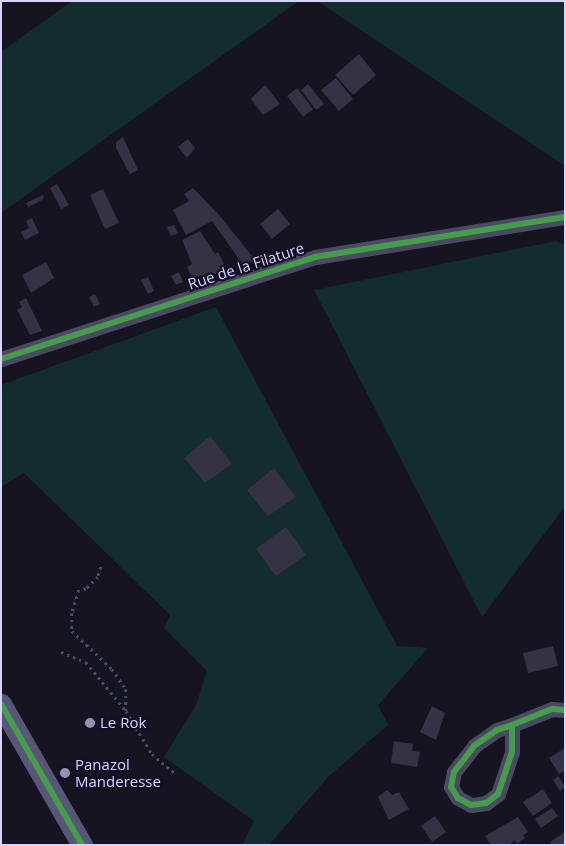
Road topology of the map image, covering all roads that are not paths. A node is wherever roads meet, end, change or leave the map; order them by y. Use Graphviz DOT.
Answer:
graph roads {
  1 [pos="565,217"];
  2 [pos="1,359"];
  3 [pos="1,704"];
  4 [pos="565,710"];
  5 [pos="512,724"];
  6 [pos="82,845"];
  1 -- 2 [label="street, Rue de la Filature"];
  3 -- 6 [label="street"];
  4 -- 5 [label="street"];
  5 -- 5 [label="street"];
}
